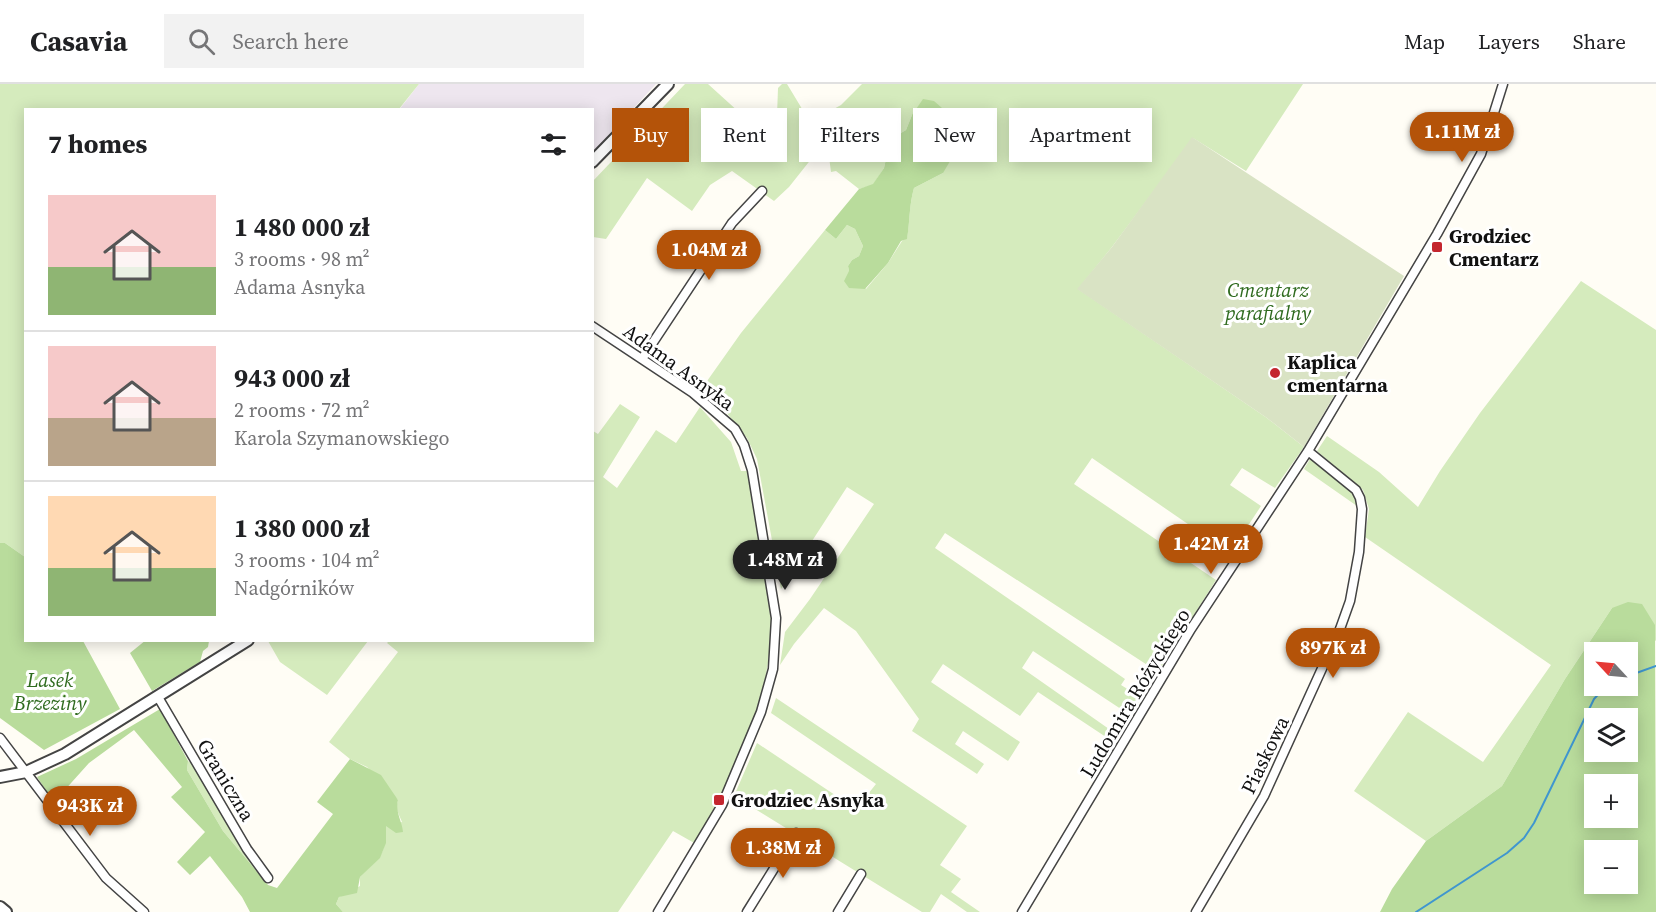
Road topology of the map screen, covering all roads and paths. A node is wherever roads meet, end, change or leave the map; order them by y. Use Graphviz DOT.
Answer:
graph roads {
  1 [pos="668,84"];
  2 [pos="1503,84"];
  3 [pos="594,160"];
  4 [pos="762,191"];
  5 [pos="594,327"];
  6 [pos="642,359"];
  7 [pos="1308,451"];
  8 [pos="245,642"];
  9 [pos="158,698"];
  10 [pos="0,738"];
  11 [pos="26,772"];
  12 [pos="0,777"];
  13 [pos="796,833"];
  14 [pos="861,874"];
  15 [pos="268,878"];
  16 [pos="0,907"];
  17 [pos="6,912"];
  18 [pos="144,912"];
  19 [pos="658,912"];
  20 [pos="747,912"];
  21 [pos="838,912"];
  22 [pos="1022,912"];
  23 [pos="1196,912"];
  1 -- 3 [label="street"];
  2 -- 7 [label="street, Ludomira Różyckiego"];
  4 -- 6 [label="street"];
  5 -- 6 [label="street, Adama Asnyka"];
  6 -- 19 [label="street, Adama Asnyka"];
  7 -- 22 [label="street, Ludomira Różyckiego"];
  7 -- 23 [label="street, Piaskowa"];
  8 -- 9 [label="street"];
  9 -- 11 [label="street"];
  9 -- 15 [label="street, Graniczna"];
  10 -- 11 [label="street"];
  11 -- 12 [label="street"];
  11 -- 18 [label="street"];
  13 -- 20 [label="street"];
  14 -- 21 [label="street"];
  16 -- 17 [label="street"];
}
